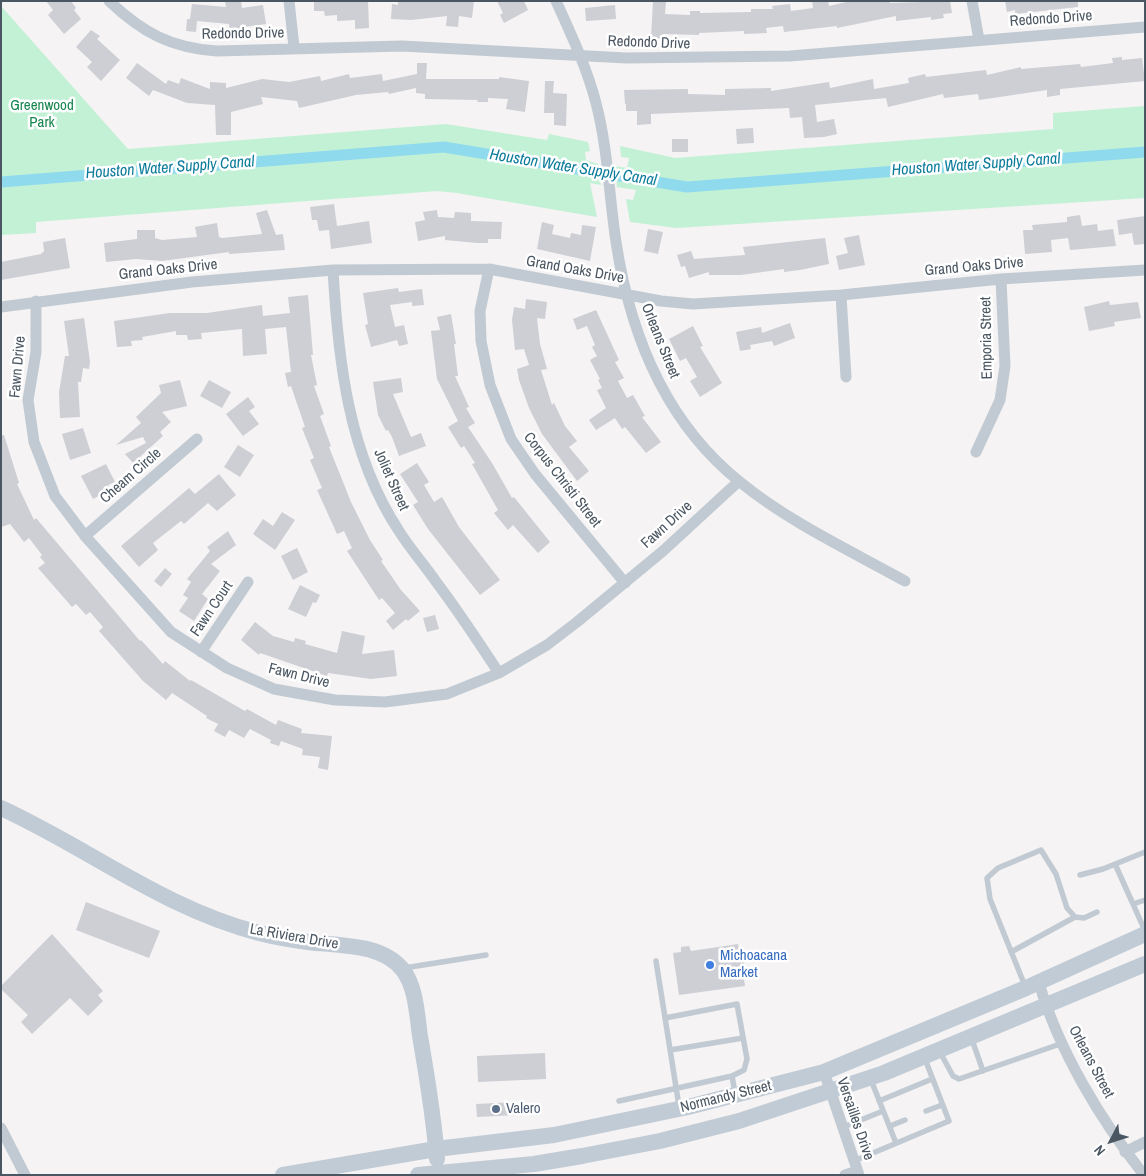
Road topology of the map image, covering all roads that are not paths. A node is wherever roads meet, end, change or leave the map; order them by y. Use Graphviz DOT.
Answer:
graph roads {
  1 [pos="110,1"];
  2 [pos="289,1"];
  3 [pos="556,1"];
  4 [pos="972,1"];
  5 [pos="1145,27"];
  6 [pos="978,40"];
  7 [pos="294,47"];
  8 [pos="579,55"];
  9 [pos="488,269"];
  10 [pos="333,270"];
  11 [pos="1145,270"];
  12 [pos="1001,279"];
  13 [pos="625,294"];
  14 [pos="841,294"];
  15 [pos="36,301"];
  16 [pos="1,307"];
  17 [pos="846,377"];
  18 [pos="197,439"];
  19 [pos="976,452"];
  20 [pos="739,481"];
  21 [pos="85,536"];
  22 [pos="905,581"];
  23 [pos="248,582"];
  24 [pos="625,583"];
  25 [pos="201,652"];
  26 [pos="499,673"];
  27 [pos="1,808"];
  28 [pos="1145,852"];
  29 [pos="1115,864"];
  30 [pos="1080,875"];
  31 [pos="1145,900"];
  32 [pos="1133,904"];
  33 [pos="1097,912"];
  34 [pos="1075,917"];
  35 [pos="1145,933"];
  36 [pos="1011,952"];
  37 [pos="486,956"];
  38 [pos="656,961"];
  39 [pos="1145,964"];
  40 [pos="402,968"];
  41 [pos="1033,985"];
  42 [pos="1045,1004"];
  43 [pos="665,1018"];
  44 [pos="970,1036"];
  45 [pos="743,1038"];
  46 [pos="1063,1043"];
  47 [pos="670,1050"];
  48 [pos="939,1050"];
  49 [pos="924,1056"];
  50 [pos="983,1070"];
  51 [pos="824,1072"];
  52 [pos="732,1076"];
  53 [pos="870,1078"];
  54 [pos="932,1079"];
  55 [pos="676,1088"];
  56 [pos="830,1091"];
  57 [pos="735,1095"];
  58 [pos="619,1101"];
  59 [pos="879,1101"];
  60 [pos="942,1105"];
  61 [pos="680,1108"];
  62 [pos="883,1111"];
  63 [pos="926,1111"];
  64 [pos="634,1118"];
  65 [pos="905,1120"];
  66 [pos="890,1126"];
  67 [pos="1,1128"];
  68 [pos="841,1128"];
  69 [pos="1145,1142"];
  70 [pos="896,1143"];
  71 [pos="641,1145"];
  72 [pos="436,1149"];
  73 [pos="1125,1152"];
  74 [pos="856,1169"];
  75 [pos="438,1173"];
  76 [pos="25,1175"];
  77 [pos="284,1175"];
  78 [pos="418,1175"];
  79 [pos="845,1175"];
  80 [pos="1144,1175"];
  1 -- 7 [label="street, Redondo Drive"];
  2 -- 7 [label="street"];
  3 -- 8 [label="street, Orleans Street"];
  4 -- 6 [label="street"];
  5 -- 6 [label="street, Redondo Drive"];
  6 -- 8 [label="street, Redondo Drive"];
  7 -- 8 [label="street, Redondo Drive"];
  8 -- 13 [label="street, Orleans Street"];
  9 -- 10 [label="street, Grand Oaks Drive"];
  9 -- 13 [label="street, Grand Oaks Drive"];
  9 -- 24 [label="street, Corpus Christi Street"];
  10 -- 15 [label="street, Grand Oaks Drive"];
  10 -- 26 [label="street, Joliet Street"];
  11 -- 12 [label="street, Grand Oaks Drive"];
  12 -- 14 [label="street, Grand Oaks Drive"];
  12 -- 19 [label="street, Emporia Street"];
  13 -- 14 [label="street, Grand Oaks Drive"];
  13 -- 20 [label="street, Orleans Street"];
  14 -- 17 [label="street"];
  15 -- 16 [label="street, Grand Oaks Drive"];
  15 -- 21 [label="street, Fawn Drive"];
  18 -- 21 [label="street, Cheam Circle"];
  20 -- 22 [label="street, Orleans Street"];
  20 -- 24 [label="street, Fawn Drive"];
  21 -- 25 [label="street, Fawn Drive"];
  23 -- 25 [label="street, Fawn Court"];
  24 -- 26 [label="street, Fawn Drive"];
  25 -- 26 [label="street, Fawn Drive"];
  27 -- 40 [label="main road, La Riviera Drive"];
  28 -- 29 [label="lane"];
  29 -- 30 [label="lane"];
  29 -- 32 [label="lane"];
  31 -- 32 [label="lane"];
  32 -- 35 [label="lane"];
  33 -- 34 [label="lane"];
  34 -- 36 [label="lane"];
  34 -- 36 [label="lane"];
  35 -- 41 [label="main road, Normandy Street"];
  36 -- 41 [label="lane"];
  37 -- 40 [label="lane"];
  38 -- 43 [label="lane"];
  39 -- 42 [label="main road, Normandy Street"];
  40 -- 72 [label="main road"];
  41 -- 42 [label="street, Orleans Street"];
  41 -- 51 [label="main road, Normandy Street"];
  42 -- 44 [label="main road, Normandy Street"];
  42 -- 46 [label="street, Orleans Street"];
  43 -- 45 [label="lane"];
  43 -- 47 [label="lane"];
  44 -- 48 [label="main road, Normandy Street"];
  44 -- 50 [label="lane"];
  45 -- 47 [label="lane"];
  45 -- 52 [label="lane"];
  46 -- 50 [label="lane"];
  46 -- 73 [label="street, Orleans Street"];
  47 -- 55 [label="lane"];
  48 -- 49 [label="main road, Normandy Street"];
  48 -- 50 [label="lane"];
  49 -- 53 [label="main road, Normandy Street"];
  49 -- 54 [label="lane"];
  51 -- 56 [label="street, Versailles Drive"];
  51 -- 57 [label="main road, Normandy Street"];
  52 -- 55 [label="lane"];
  52 -- 57 [label="lane"];
  53 -- 56 [label="main road, Normandy Street"];
  53 -- 59 [label="lane"];
  54 -- 59 [label="lane"];
  54 -- 60 [label="lane"];
  55 -- 58 [label="lane"];
  55 -- 61 [label="lane"];
  56 -- 68 [label="street, Versailles Drive"];
  56 -- 71 [label="main road, Normandy Street"];
  57 -- 61 [label="main road, Normandy Street"];
  59 -- 62 [label="lane"];
  60 -- 63 [label="lane"];
  60 -- 70 [label="lane"];
  61 -- 64 [label="main road, Normandy Street"];
  62 -- 66 [label="lane"];
  62 -- 68 [label="lane"];
  64 -- 71 [label="main road"];
  64 -- 72 [label="main road, Normandy Street"];
  65 -- 66 [label="lane"];
  66 -- 70 [label="lane"];
  67 -- 76 [label="street"];
  68 -- 74 [label="street, Versailles Drive"];
  69 -- 73 [label="street"];
  70 -- 74 [label="lane"];
  71 -- 75 [label="main road, Normandy Street"];
  72 -- 75 [label="main road"];
  72 -- 77 [label="main road, Normandy Street"];
  73 -- 80 [label="street, Orleans Street"];
  74 -- 79 [label="street"];
  75 -- 78 [label="main road, Normandy Street"];
}
